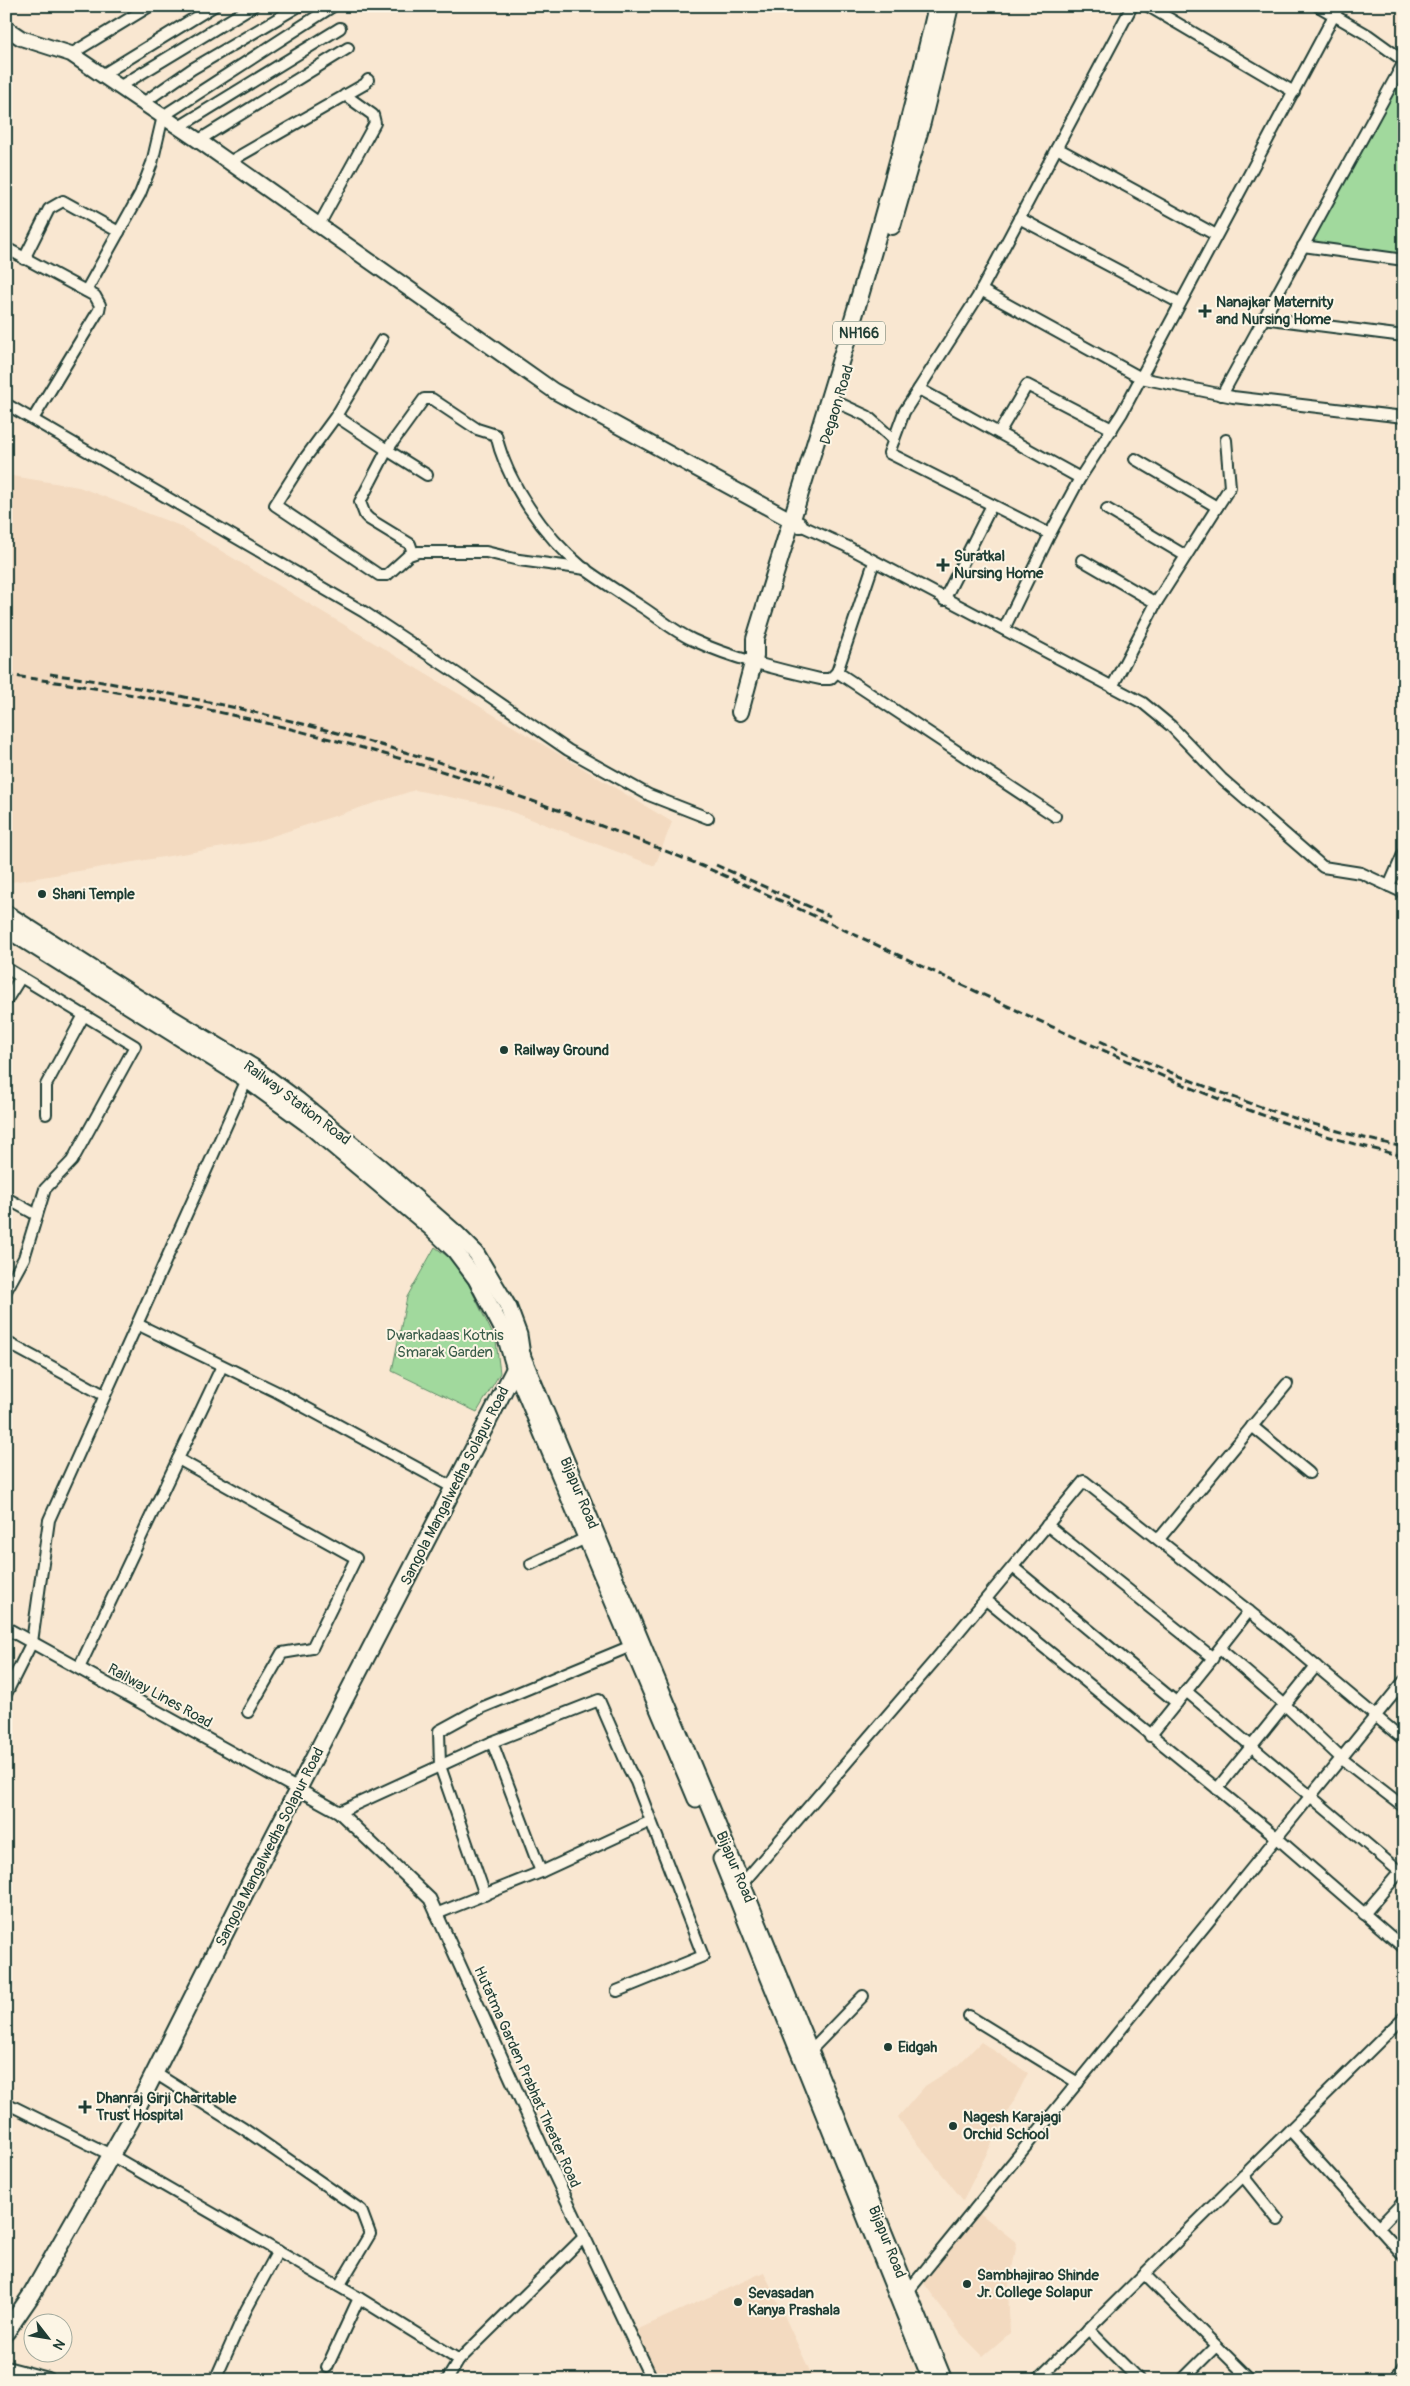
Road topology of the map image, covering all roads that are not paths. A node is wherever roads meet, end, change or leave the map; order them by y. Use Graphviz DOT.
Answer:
graph roads {
  1 [pos="150,6"];
  2 [pos="214,6"];
  3 [pos="253,6"];
  4 [pos="299,6"];
  5 [pos="333,6"];
  6 [pos="937,6"];
  7 [pos="950,6"];
  8 [pos="1132,6"];
  9 [pos="1148,6"];
  10 [pos="1318,6"];
  11 [pos="1337,11"];
  12 [pos="6,28"];
  13 [pos="340,28"];
  14 [pos="348,48"];
  15 [pos="71,54"];
  16 [pos="1404,62"];
  17 [pos="102,75"];
  18 [pos="368,80"];
  19 [pos="120,87"];
  20 [pos="1294,92"];
  21 [pos="346,95"];
  22 [pos="143,103"];
  23 [pos="162,116"];
  24 [pos="179,127"];
  25 [pos="199,140"];
  26 [pos="1057,148"];
  27 [pos="229,162"];
  28 [pos="1019,218"];
  29 [pos="318,225"];
  30 [pos="119,232"];
  31 [pos="1216,235"];
  32 [pos="1303,246"];
  33 [pos="6,248"];
  34 [pos="24,259"];
  35 [pos="1404,260"];
  36 [pos="981,290"];
  37 [pos="86,291"];
  38 [pos="1180,302"];
  39 [pos="1263,318"];
  40 [pos="1404,336"];
  41 [pos="382,340"];
  42 [pos="1140,378"];
  43 [pos="920,389"];
  44 [pos="1222,395"];
  45 [pos="833,399"];
  46 [pos="6,404"];
  47 [pos="336,416"];
  48 [pos="1404,417"];
  49 [pos="33,419"];
  50 [pos="1112,429"];
  51 [pos="998,433"];
  52 [pos="894,440"];
  53 [pos="1226,440"];
  54 [pos="387,450"];
  55 [pos="1135,459"];
  56 [pos="427,475"];
  57 [pos="1080,478"];
  58 [pos="992,505"];
  59 [pos="1217,507"];
  60 [pos="1107,509"];
  61 [pos="796,523"];
  62 [pos="1050,534"];
  63 [pos="413,553"];
  64 [pos="1186,556"];
  65 [pos="1082,560"];
  66 [pos="874,562"];
  67 [pos="586,569"];
  68 [pos="944,600"];
  69 [pos="1156,604"];
  70 [pos="1004,629"];
  71 [pos="754,660"];
  72 [pos="837,672"];
  73 [pos="1112,687"];
  74 [pos="740,712"];
  75 [pos="1055,816"];
  76 [pos="708,818"];
  77 [pos="1404,852"];
  78 [pos="1389,886"];
  79 [pos="1404,892"];
  80 [pos="6,914"];
  81 [pos="6,929"];
  82 [pos="6,968"];
  83 [pos="21,977"];
  84 [pos="6,1001"];
  85 [pos="84,1015"];
  86 [pos="250,1074"];
  87 [pos="46,1114"];
  88 [pos="6,1198"];
  89 [pos="37,1215"];
  90 [pos="6,1291"];
  91 [pos="137,1324"];
  92 [pos="6,1342"];
  93 [pos="518,1362"];
  94 [pos="222,1366"];
  95 [pos="1287,1384"];
  96 [pos="104,1395"];
  97 [pos="1252,1426"];
  98 [pos="178,1458"];
  99 [pos="1309,1473"];
  100 [pos="454,1488"];
  101 [pos="1047,1525"];
  102 [pos="586,1538"];
  103 [pos="1158,1540"];
  104 [pos="531,1564"];
  105 [pos="1013,1567"];
  106 [pos="986,1600"];
  107 [pos="1249,1611"];
  108 [pos="6,1628"];
  109 [pos="32,1642"];
  110 [pos="636,1644"];
  111 [pos="1220,1649"];
  112 [pos="1213,1658"];
  113 [pos="1316,1666"];
  114 [pos="79,1668"];
  115 [pos="1404,1682"];
  116 [pos="1186,1691"];
  117 [pos="6,1694"];
  118 [pos="1177,1703"];
  119 [pos="1285,1705"];
  120 [pos="248,1712"];
  121 [pos="1376,1716"];
  122 [pos="1150,1736"];
  123 [pos="1404,1740"];
  124 [pos="492,1742"];
  125 [pos="1252,1747"];
  126 [pos="1342,1759"];
  127 [pos="440,1766"];
  128 [pos="1217,1789"];
  129 [pos="298,1790"];
  130 [pos="1311,1797"];
  131 [pos="1404,1806"];
  132 [pos="340,1812"];
  133 [pos="651,1821"];
  134 [pos="1278,1838"];
  135 [pos="1402,1869"];
  136 [pos="541,1872"];
  137 [pos="742,1884"];
  138 [pos="484,1895"];
  139 [pos="436,1914"];
  140 [pos="1364,1914"];
  141 [pos="1404,1948"];
  142 [pos="617,1991"];
  143 [pos="863,1996"];
  144 [pos="969,2016"];
  145 [pos="1404,2017"];
  146 [pos="810,2051"];
  147 [pos="155,2073"];
  148 [pos="1078,2083"];
  149 [pos="6,2103"];
  150 [pos="1290,2130"];
  151 [pos="111,2155"];
  152 [pos="1243,2176"];
  153 [pos="1404,2200"];
  154 [pos="1278,2220"];
  155 [pos="1378,2228"];
  156 [pos="584,2237"];
  157 [pos="278,2251"];
  158 [pos="1404,2256"];
  159 [pos="1144,2274"];
  160 [pos="339,2286"];
  161 [pos="902,2296"];
  162 [pos="359,2298"];
  163 [pos="1088,2329"];
  164 [pos="6,2332"];
  165 [pos="1216,2346"];
  166 [pos="459,2360"];
  167 [pos="327,2367"];
  168 [pos="1404,2367"];
  169 [pos="6,2369"];
  170 [pos="48,2380"];
  171 [pos="215,2380"];
  172 [pos="447,2380"];
  173 [pos="652,2380"];
  174 [pos="931,2380"];
  175 [pos="944,2380"];
  176 [pos="1037,2380"];
  177 [pos="1139,2380"];
  178 [pos="1182,2380"];
  179 [pos="1250,2380"];
  180 [pos="1396,2380"];
  1 -- 15 [label="street"];
  2 -- 17 [label="street"];
  3 -- 19 [label="street"];
  4 -- 22 [label="street"];
  5 -- 23 [label="street"];
  6 -- 45 [label="highway, Degaon Road / NH166"];
  7 -- 45 [label="highway, Degaon Road / NH166"];
  8 -- 26 [label="street"];
  9 -- 20 [label="street"];
  10 -- 11 [label="street"];
  11 -- 16 [label="street"];
  11 -- 20 [label="street"];
  12 -- 15 [label="main road"];
  13 -- 24 [label="street"];
  14 -- 25 [label="street"];
  15 -- 17 [label="main road"];
  16 -- 32 [label="street"];
  17 -- 19 [label="main road"];
  18 -- 21 [label="street"];
  19 -- 22 [label="main road"];
  20 -- 31 [label="street"];
  21 -- 27 [label="street"];
  21 -- 29 [label="street"];
  22 -- 23 [label="main road"];
  23 -- 24 [label="main road"];
  23 -- 30 [label="street"];
  24 -- 25 [label="main road"];
  25 -- 27 [label="main road"];
  26 -- 28 [label="street"];
  26 -- 31 [label="street"];
  27 -- 29 [label="main road"];
  28 -- 36 [label="street"];
  28 -- 38 [label="street"];
  29 -- 61 [label="main road"];
  30 -- 34 [label="street"];
  30 -- 37 [label="street"];
  31 -- 38 [label="street"];
  32 -- 35 [label="street"];
  32 -- 39 [label="street"];
  33 -- 34 [label="street"];
  34 -- 37 [label="street"];
  36 -- 42 [label="street"];
  36 -- 43 [label="street"];
  37 -- 49 [label="street"];
  38 -- 42 [label="street"];
  39 -- 40 [label="street"];
  39 -- 44 [label="street"];
  41 -- 47 [label="street"];
  42 -- 44 [label="street"];
  42 -- 50 [label="street"];
  43 -- 51 [label="street"];
  43 -- 52 [label="street"];
  44 -- 48 [label="street"];
  45 -- 52 [label="street"];
  45 -- 61 [label="highway, Degaon Road / NH166"];
  46 -- 49 [label="street"];
  47 -- 54 [label="street"];
  47 -- 63 [label="street"];
  49 -- 76 [label="street"];
  50 -- 51 [label="street"];
  50 -- 57 [label="street"];
  51 -- 57 [label="street"];
  52 -- 58 [label="street"];
  53 -- 59 [label="street"];
  54 -- 56 [label="street"];
  54 -- 63 [label="street"];
  54 -- 67 [label="street"];
  55 -- 59 [label="street"];
  57 -- 62 [label="street"];
  58 -- 62 [label="street"];
  58 -- 68 [label="street"];
  59 -- 64 [label="street"];
  60 -- 64 [label="street"];
  61 -- 66 [label="street"];
  61 -- 71 [label="highway, Degaon Road / NH166"];
  62 -- 70 [label="street"];
  63 -- 67 [label="street"];
  64 -- 69 [label="street"];
  65 -- 69 [label="street"];
  66 -- 68 [label="street"];
  66 -- 72 [label="street"];
  67 -- 71 [label="street"];
  68 -- 70 [label="street"];
  69 -- 73 [label="street"];
  70 -- 73 [label="street"];
  71 -- 72 [label="street"];
  71 -- 74 [label="highway, Degaon Road / NH166"];
  72 -- 75 [label="street"];
  73 -- 78 [label="street"];
  77 -- 78 [label="street"];
  78 -- 79 [label="street"];
  80 -- 86 [label="main road, Railway Station Road"];
  81 -- 86 [label="main road, Railway Station Road"];
  82 -- 83 [label="street"];
  83 -- 84 [label="street"];
  83 -- 85 [label="street"];
  85 -- 87 [label="street"];
  85 -- 89 [label="street"];
  86 -- 91 [label="street"];
  86 -- 93 [label="main road, Railway Station Road"];
  88 -- 89 [label="street"];
  89 -- 90 [label="street"];
  91 -- 94 [label="street"];
  91 -- 96 [label="street"];
  92 -- 96 [label="street"];
  93 -- 100 [label="highway, Sangola Mangalwedha Solapur Road"];
  93 -- 102 [label="main road"];
  93 -- 110 [label="main road, Bijapur Road"];
  94 -- 98 [label="street"];
  94 -- 100 [label="street"];
  95 -- 97 [label="street"];
  96 -- 109 [label="street"];
  97 -- 99 [label="street"];
  97 -- 103 [label="street"];
  98 -- 114 [label="street"];
  98 -- 120 [label="street"];
  100 -- 129 [label="highway, Sangola Mangalwedha Solapur Road"];
  101 -- 103 [label="street"];
  101 -- 105 [label="street"];
  101 -- 112 [label="street"];
  102 -- 104 [label="street"];
  102 -- 110 [label="main road"];
  103 -- 107 [label="street"];
  105 -- 106 [label="street"];
  105 -- 118 [label="street"];
  106 -- 122 [label="street"];
  106 -- 137 [label="street"];
  107 -- 111 [label="street"];
  107 -- 113 [label="street"];
  108 -- 109 [label="street, Railway Lines Road"];
  109 -- 114 [label="street, Railway Lines Road"];
  109 -- 117 [label="street"];
  110 -- 127 [label="street"];
  110 -- 137 [label="main road, Bijapur Road"];
  110 -- 161 [label="main road"];
  111 -- 112 [label="street"];
  111 -- 119 [label="street"];
  112 -- 116 [label="street"];
  113 -- 119 [label="street"];
  113 -- 121 [label="street"];
  114 -- 129 [label="street, Railway Lines Road"];
  115 -- 121 [label="street"];
  116 -- 118 [label="street"];
  116 -- 125 [label="street"];
  118 -- 122 [label="street"];
  119 -- 125 [label="street"];
  119 -- 126 [label="street"];
  121 -- 123 [label="street"];
  121 -- 126 [label="street"];
  122 -- 128 [label="street"];
  124 -- 127 [label="street"];
  124 -- 133 [label="street"];
  124 -- 136 [label="street"];
  125 -- 128 [label="street"];
  125 -- 130 [label="street"];
  126 -- 130 [label="street"];
  126 -- 131 [label="street"];
  127 -- 132 [label="street"];
  127 -- 138 [label="street"];
  128 -- 134 [label="street"];
  129 -- 132 [label="street, Railway Lines Road"];
  129 -- 147 [label="highway, Sangola Mangalwedha Solapur Road"];
  130 -- 134 [label="street"];
  130 -- 135 [label="street"];
  132 -- 139 [label="street, Hutatma Garden Prabhat Theater Road"];
  133 -- 136 [label="street"];
  133 -- 142 [label="street"];
  134 -- 140 [label="street"];
  134 -- 148 [label="street"];
  135 -- 140 [label="street"];
  136 -- 138 [label="street"];
  137 -- 146 [label="main road, Bijapur Road"];
  138 -- 139 [label="street"];
  139 -- 156 [label="street, Hutatma Garden Prabhat Theater Road"];
  140 -- 141 [label="street"];
  143 -- 146 [label="street"];
  144 -- 148 [label="street"];
  145 -- 150 [label="street"];
  146 -- 161 [label="main road, Bijapur Road"];
  147 -- 151 [label="highway, Sangola Mangalwedha Solapur Road"];
  147 -- 160 [label="street"];
  148 -- 161 [label="street"];
  149 -- 151 [label="street"];
  150 -- 152 [label="street"];
  150 -- 155 [label="street"];
  151 -- 157 [label="street"];
  151 -- 164 [label="highway, Sangola Mangalwedha Solapur Road"];
  152 -- 154 [label="street"];
  152 -- 159 [label="street"];
  153 -- 155 [label="street"];
  155 -- 158 [label="street"];
  156 -- 166 [label="street"];
  156 -- 173 [label="street, Hutatma Garden Prabhat Theater Road"];
  157 -- 160 [label="street"];
  157 -- 171 [label="street"];
  159 -- 163 [label="street"];
  159 -- 165 [label="street"];
  160 -- 162 [label="street"];
  161 -- 174 [label="main road"];
  161 -- 175 [label="main road, Bijapur Road"];
  162 -- 166 [label="street"];
  162 -- 167 [label="street"];
  163 -- 176 [label="street"];
  163 -- 177 [label="street"];
  165 -- 178 [label="street"];
  165 -- 179 [label="street"];
  166 -- 172 [label="street"];
  168 -- 180 [label="street"];
  169 -- 170 [label="main road"];
}
